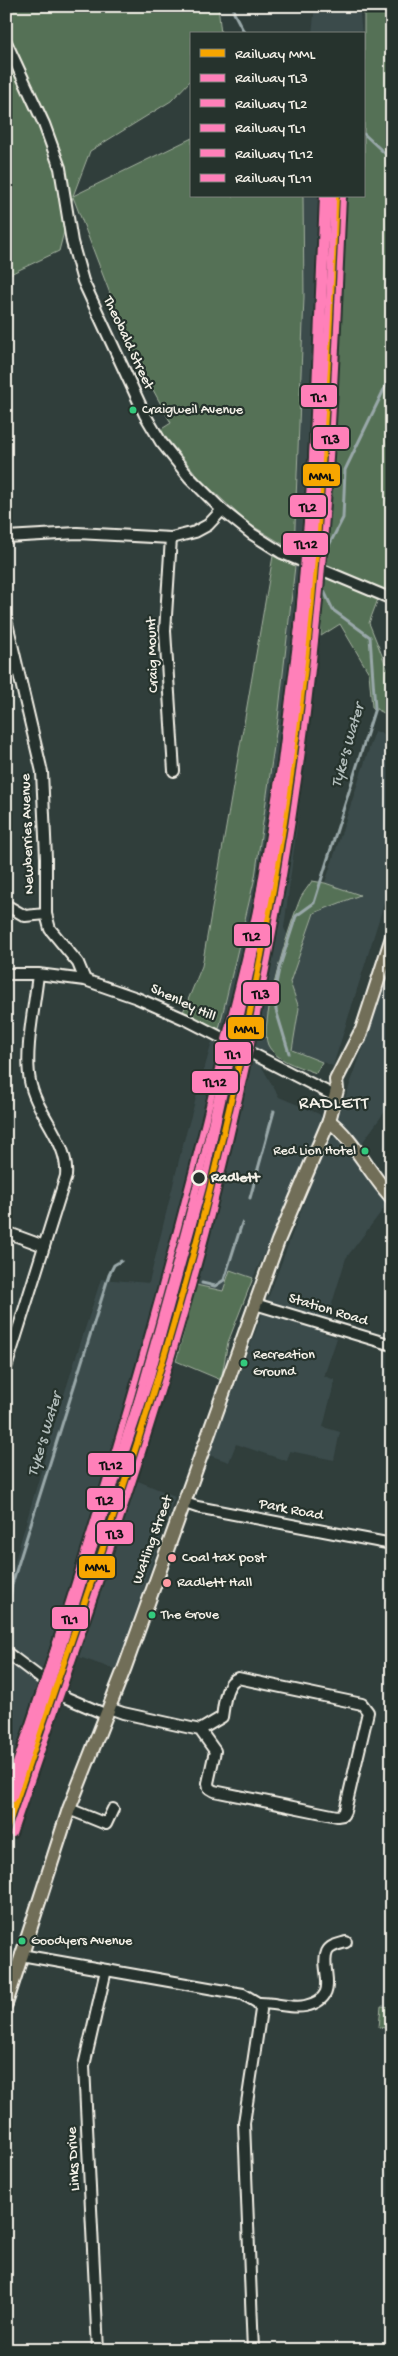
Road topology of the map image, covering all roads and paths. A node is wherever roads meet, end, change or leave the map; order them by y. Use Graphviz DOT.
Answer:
graph roads {
  1 [pos="6,42"];
  2 [pos="222,510"];
  3 [pos="6,537"];
  4 [pos="171,538"];
  5 [pos="392,599"];
  6 [pos="6,619"];
  7 [pos="174,771"];
  8 [pos="6,905"];
  9 [pos="46,914"];
  10 [pos="392,937"];
  11 [pos="6,974"];
  12 [pos="38,974"];
  13 [pos="85,980"];
  14 [pos="336,1093"];
  15 [pos="329,1121"];
  16 [pos="392,1198"];
  17 [pos="6,1232"];
  18 [pos="44,1246"];
  19 [pos="255,1304"];
  20 [pos="392,1345"];
  21 [pos="6,1368"];
  22 [pos="185,1503"];
  23 [pos="392,1544"];
  24 [pos="8,1654"];
  25 [pos="108,1711"];
  26 [pos="200,1730"];
  27 [pos="69,1809"];
  28 [pos="113,1809"];
  29 [pos="346,1942"];
  30 [pos="21,1954"];
  31 [pos="106,1970"];
  32 [pos="258,2003"];
  33 [pos="6,2004"];
  34 [pos="98,2350"];
  35 [pos="254,2350"];
  1 -- 2 [label="street, Theobald Street"];
  2 -- 4 [label="street"];
  2 -- 5 [label="street, Theobald Street"];
  3 -- 4 [label="street"];
  4 -- 7 [label="street, Craig Mount"];
  6 -- 9 [label="street, Newberries Avenue"];
  8 -- 9 [label="street"];
  9 -- 13 [label="street, Newberries Avenue"];
  10 -- 14 [label="main road, Watling Street"];
  11 -- 12 [label="street, Shenley Hill"];
  12 -- 13 [label="street, Shenley Hill"];
  12 -- 18 [label="street"];
  13 -- 14 [label="street, Shenley Hill"];
  14 -- 15 [label="main road, Watling Street"];
  15 -- 16 [label="main road"];
  15 -- 19 [label="main road, Watling Street"];
  17 -- 18 [label="street"];
  18 -- 21 [label="street"];
  19 -- 20 [label="street, Station Road"];
  19 -- 22 [label="main road, Watling Street"];
  22 -- 23 [label="street, Park Road"];
  22 -- 25 [label="main road, Watling Street"];
  24 -- 25 [label="street"];
  25 -- 26 [label="street"];
  25 -- 27 [label="main road, Watling Street"];
  26 -- 26 [label="street"];
  27 -- 28 [label="street"];
  27 -- 30 [label="main road, Watling Street"];
  29 -- 32 [label="street"];
  30 -- 31 [label="street"];
  30 -- 33 [label="main road, Watling Street"];
  31 -- 32 [label="street"];
  31 -- 34 [label="street, Links Drive"];
  32 -- 35 [label="street"];
}
